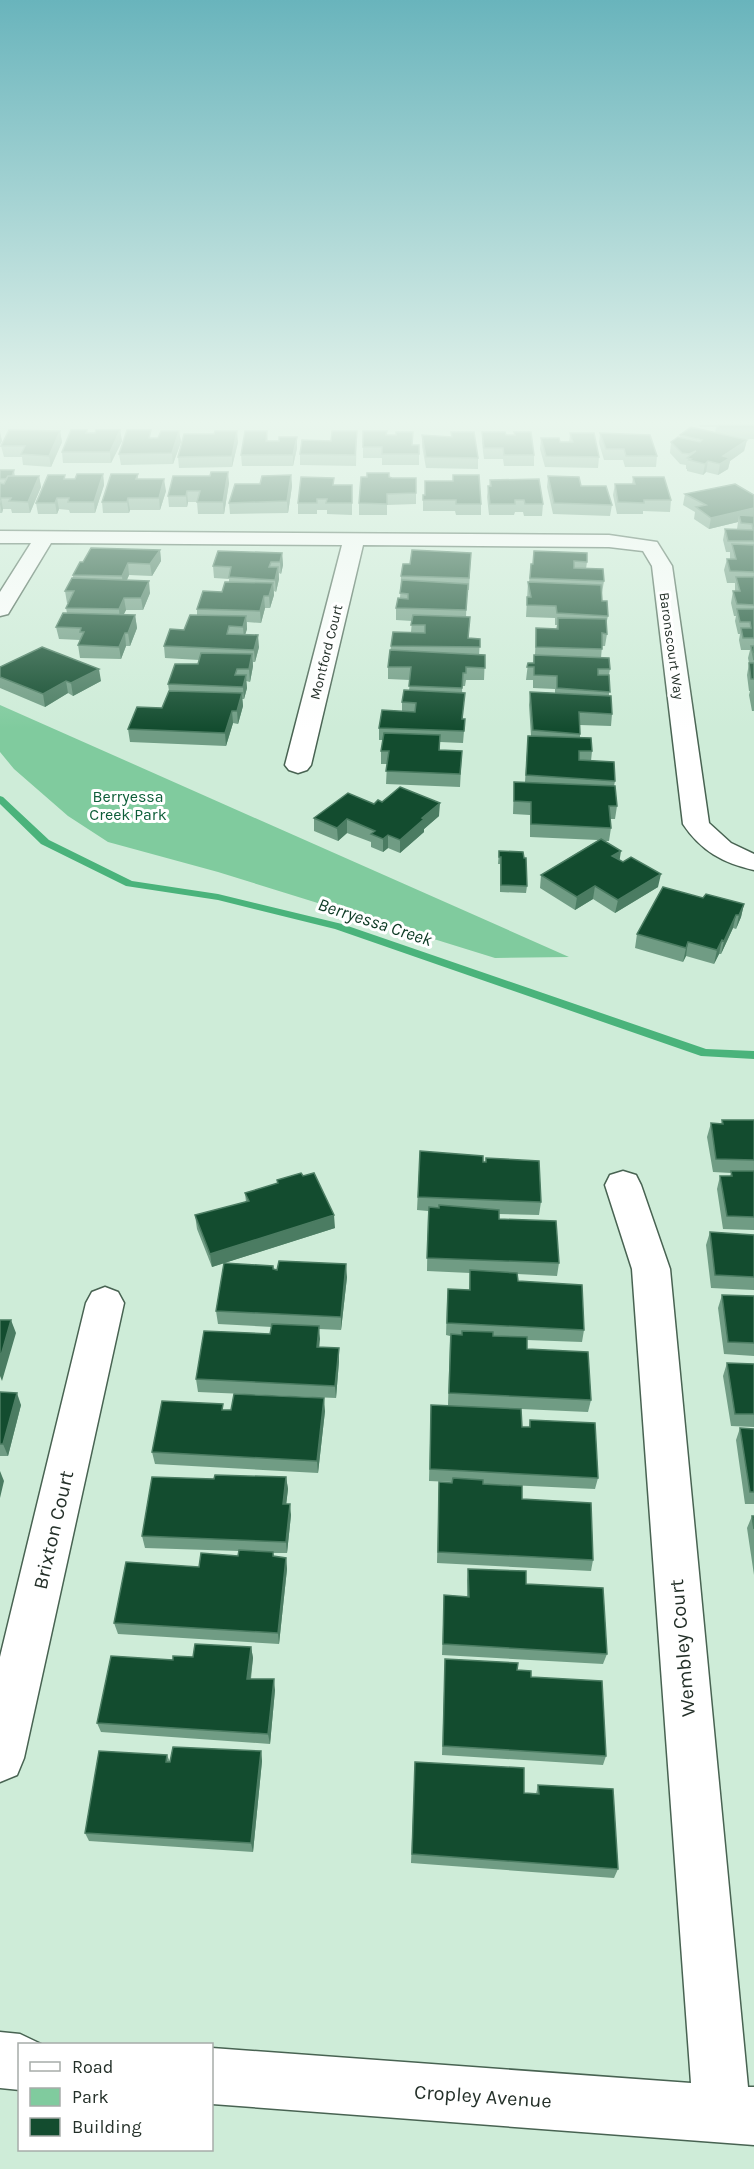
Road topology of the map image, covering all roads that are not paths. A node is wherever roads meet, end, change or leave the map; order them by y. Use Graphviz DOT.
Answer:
graph roads {
  1 [pos="0,537"];
  2 [pos="44,538"];
  3 [pos="354,539"];
  4 [pos="0,609"];
  5 [pos="298,765"];
  6 [pos="754,862"];
  7 [pos="623,1185"];
  8 [pos="105,1303"];
  9 [pos="0,1758"];
  10 [pos="0,2060"];
  11 [pos="18,2062"];
  12 [pos="213,2076"];
  13 [pos="738,2115"];
  1 -- 2 [label="street, Baronscourt Way"];
  2 -- 3 [label="street, Baronscourt Way"];
  2 -- 4 [label="street"];
  3 -- 5 [label="street, Montford Court"];
  3 -- 6 [label="street, Baronscourt Way"];
  7 -- 13 [label="street, Wembley Court"];
  8 -- 9 [label="street, Brixton Court"];
  10 -- 11 [label="street"];
  12 -- 13 [label="street, Cropley Avenue"];
}
